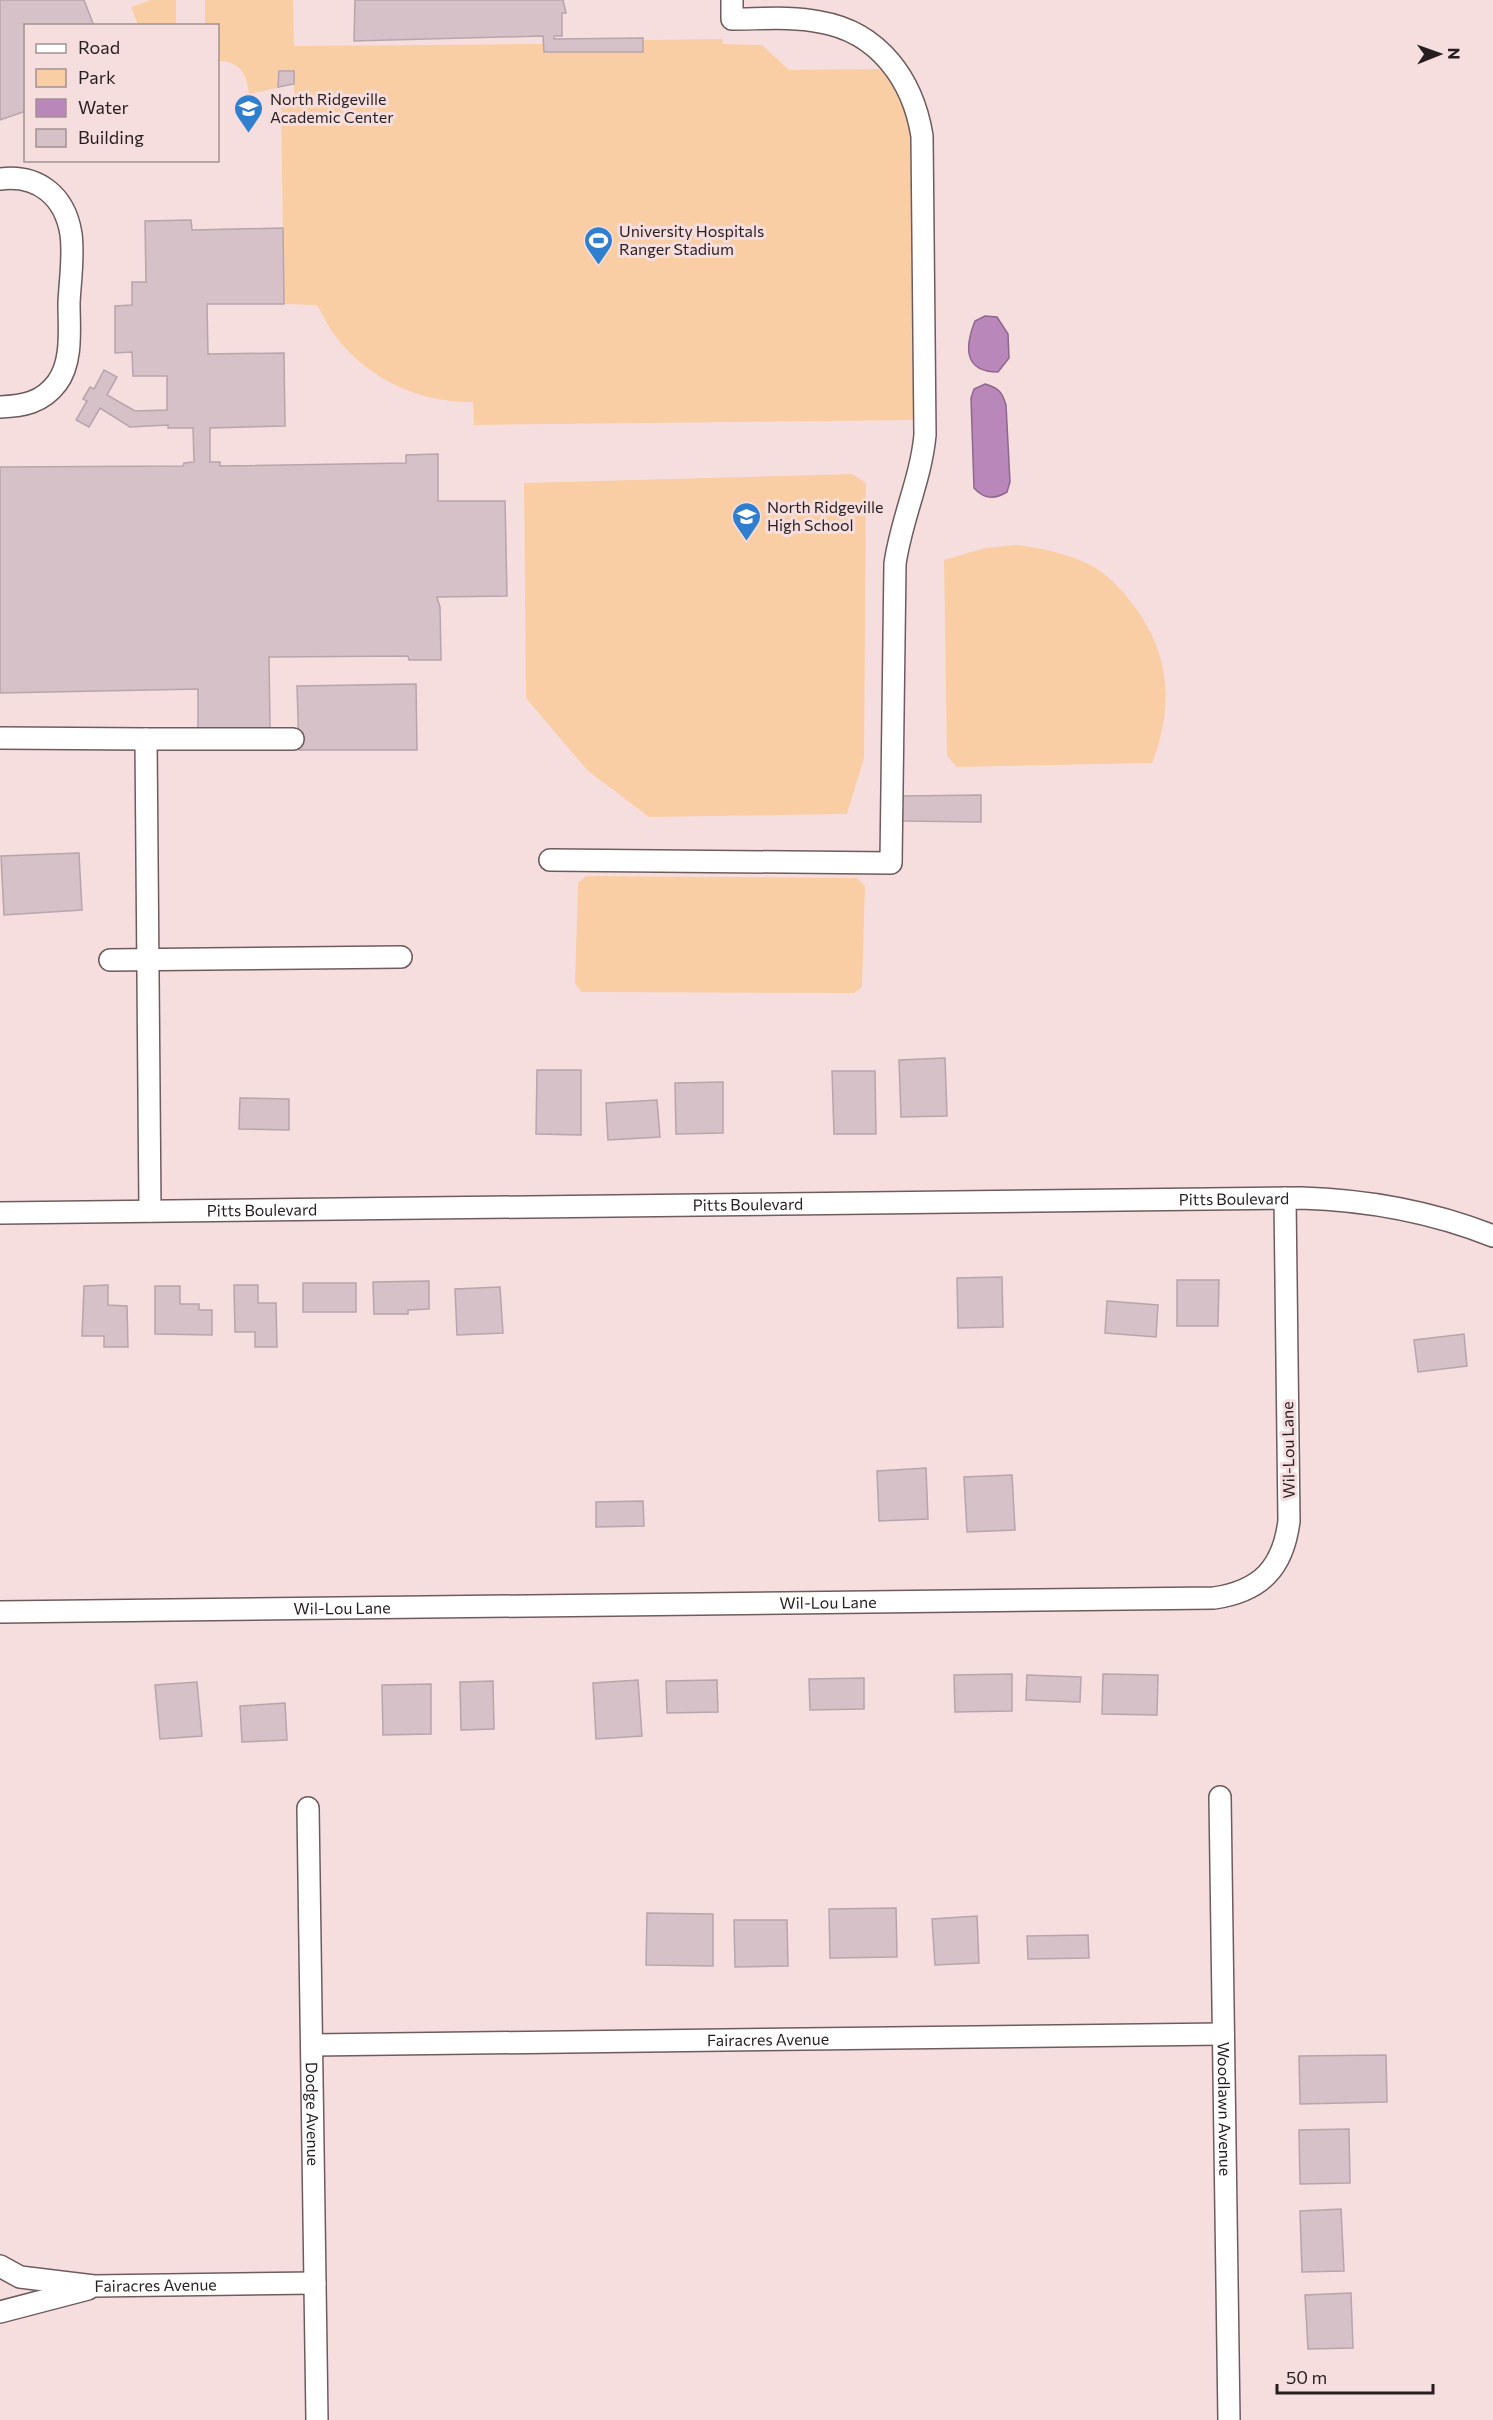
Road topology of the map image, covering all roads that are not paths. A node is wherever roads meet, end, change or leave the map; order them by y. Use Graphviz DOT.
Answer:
graph roads {
  1 [pos="732,0"];
  2 [pos="0,179"];
  3 [pos="0,407"];
  4 [pos="0,738"];
  5 [pos="146,739"];
  6 [pos="292,739"];
  7 [pos="550,860"];
  8 [pos="401,957"];
  9 [pos="110,960"];
  10 [pos="147,960"];
  11 [pos="1285,1198"];
  12 [pos="150,1211"];
  13 [pos="0,1213"];
  14 [pos="1493,1236"];
  15 [pos="0,1612"];
  16 [pos="1220,1797"];
  17 [pos="308,1808"];
  18 [pos="1224,2034"];
  19 [pos="312,2045"];
  20 [pos="0,2266"];
  21 [pos="315,2283"];
  22 [pos="109,2284"];
  23 [pos="0,2312"];
  24 [pos="317,2420"];
  25 [pos="1229,2420"];
  1 -- 7 [label="street"];
  2 -- 3 [label="street"];
  4 -- 5 [label="street"];
  5 -- 6 [label="street"];
  5 -- 10 [label="street"];
  8 -- 10 [label="street"];
  9 -- 10 [label="street"];
  10 -- 12 [label="street"];
  11 -- 12 [label="street, Pitts Boulevard"];
  11 -- 14 [label="street, Pitts Boulevard"];
  11 -- 15 [label="street, Wil-Lou Lane"];
  12 -- 13 [label="street, Pitts Boulevard"];
  16 -- 18 [label="street, Woodlawn Avenue"];
  17 -- 19 [label="street, Dodge Avenue"];
  18 -- 19 [label="street, Fairacres Avenue"];
  18 -- 25 [label="street, Woodlawn Avenue"];
  19 -- 21 [label="street, Dodge Avenue"];
  20 -- 22 [label="street, Fairacres Avenue"];
  21 -- 22 [label="street, Fairacres Avenue"];
  21 -- 24 [label="street, Dodge Avenue"];
  22 -- 23 [label="street"];
}
